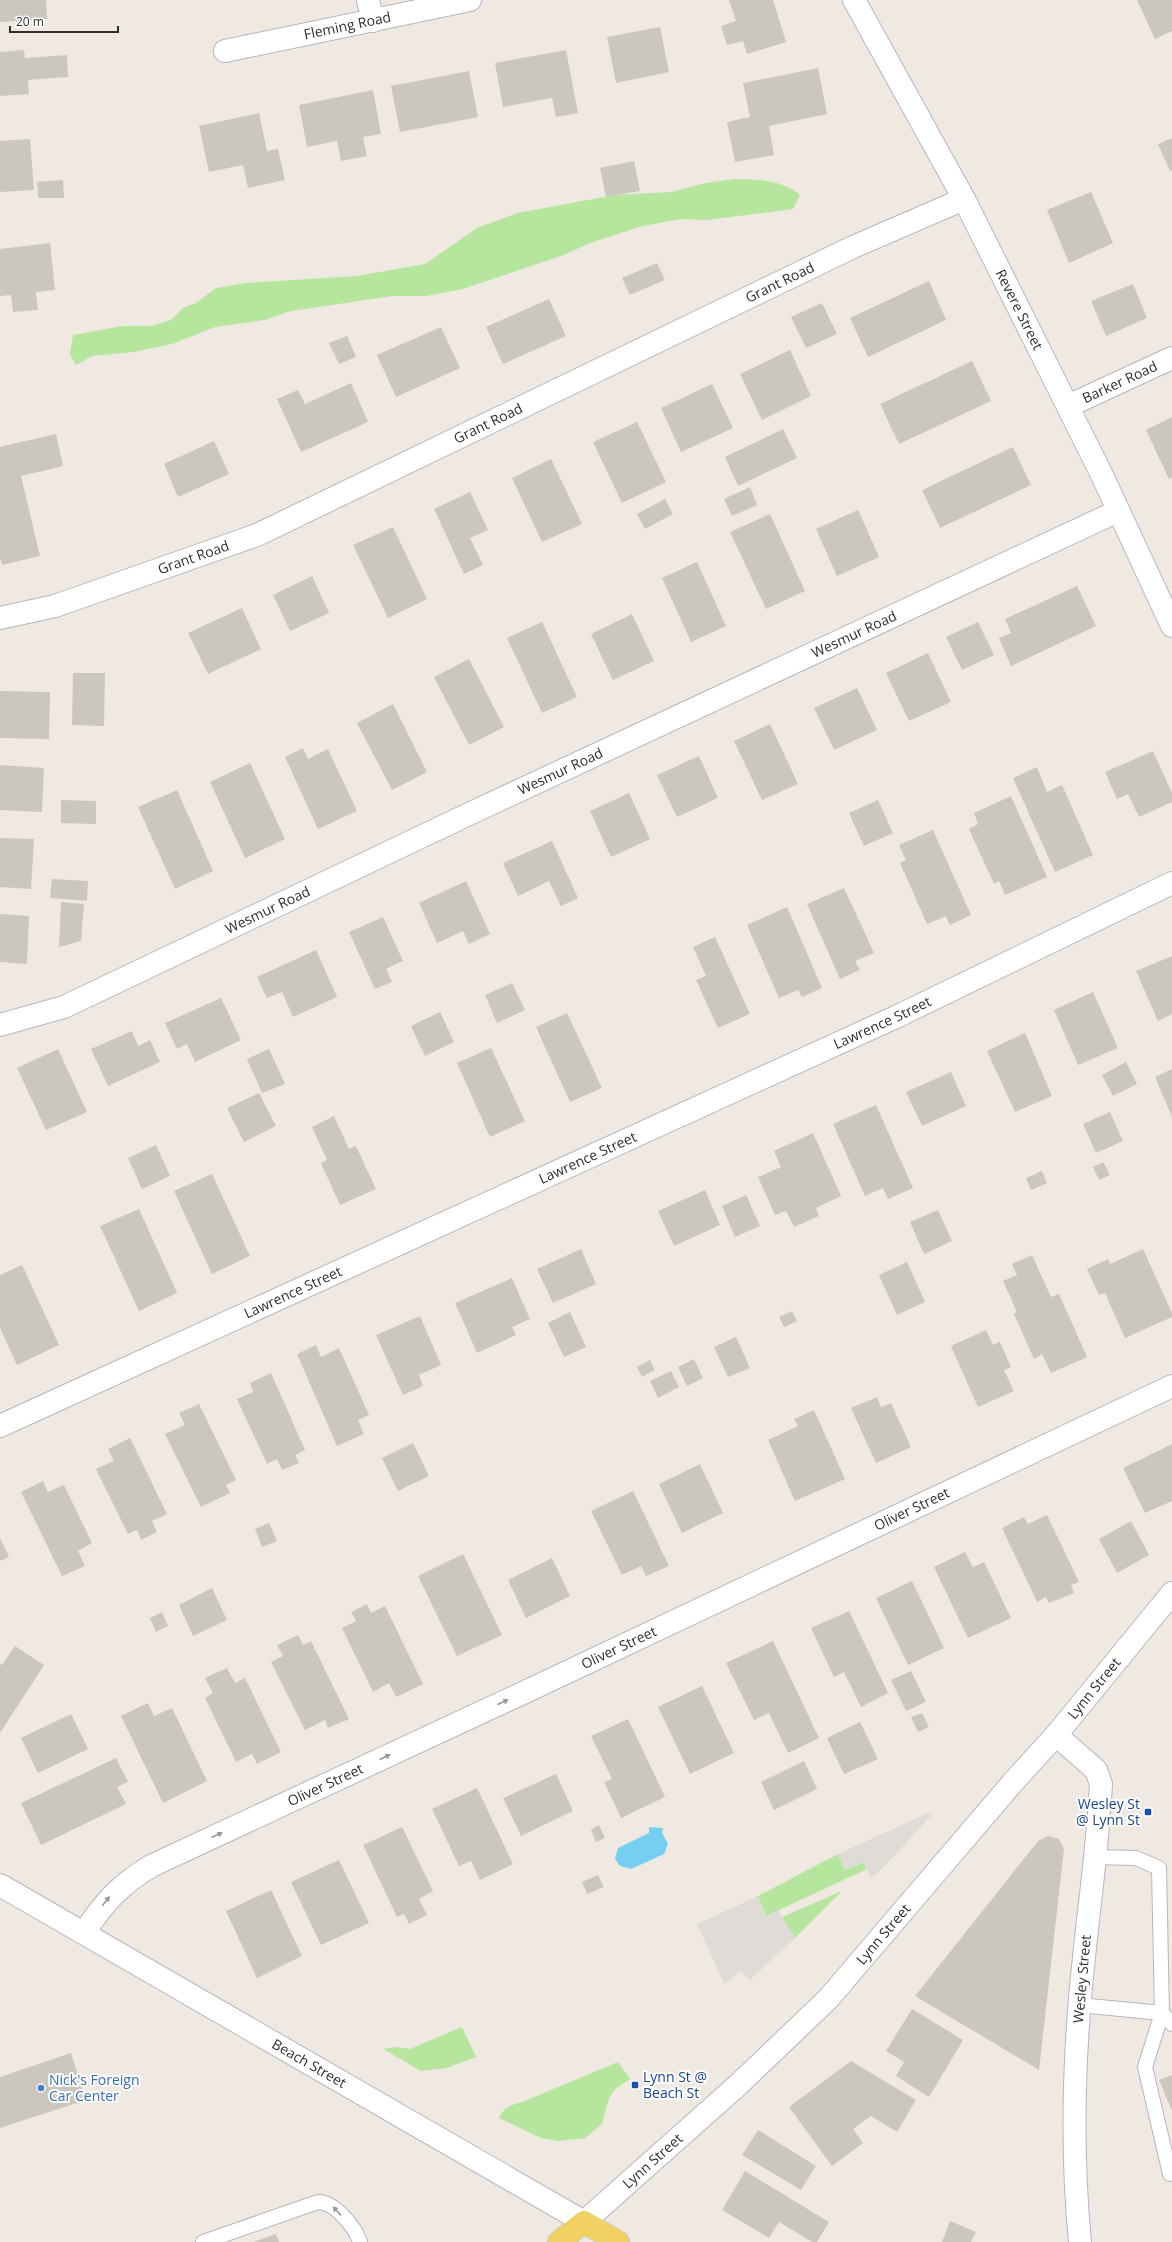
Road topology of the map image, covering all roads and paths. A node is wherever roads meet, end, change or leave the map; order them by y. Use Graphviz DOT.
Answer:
graph roads {
  1 [pos="368,0"];
  2 [pos="470,0"];
  3 [pos="854,0"];
  4 [pos="373,21"];
  5 [pos="225,51"];
  6 [pos="964,199"];
  7 [pos="1172,358"];
  8 [pos="1068,406"];
  9 [pos="1118,511"];
  10 [pos="0,618"];
  11 [pos="1172,626"];
  12 [pos="1172,883"];
  13 [pos="0,1025"];
  14 [pos="1172,1386"];
  15 [pos="0,1426"];
  16 [pos="1172,1593"];
  17 [pos="1056,1735"];
  18 [pos="1094,1857"];
  19 [pos="0,1885"];
  20 [pos="84,1934"];
  21 [pos="1079,2005"];
  22 [pos="1162,2013"];
  23 [pos="1172,2024"];
  24 [pos="1170,2174"];
  25 [pos="584,2222"];
  26 [pos="203,2242"];
  27 [pos="360,2242"];
  28 [pos="559,2242"];
  29 [pos="618,2242"];
  30 [pos="1080,2242"];
  1 -- 4 [label="street"];
  2 -- 4 [label="street, Fleming Road"];
  3 -- 6 [label="street, Revere Street"];
  4 -- 5 [label="street, Fleming Road"];
  6 -- 8 [label="street, Revere Street"];
  6 -- 10 [label="street, Grant Road"];
  7 -- 8 [label="street, Barker Road"];
  8 -- 9 [label="street, Revere Street"];
  9 -- 11 [label="street, Revere Street"];
  9 -- 13 [label="street, Wesmur Road"];
  12 -- 15 [label="street, Lawrence Street"];
  20 -- 14 [label="street, Oliver Street, one-way"];
  16 -- 17 [label="street, Lynn Street"];
  17 -- 18 [label="street, Wesley Street"];
  17 -- 25 [label="street, Lynn Street"];
  18 -- 21 [label="street, Wesley Street"];
  18 -- 22 [label="lane"];
  19 -- 20 [label="street, Beach Street"];
  20 -- 25 [label="street, Beach Street"];
  21 -- 22 [label="lane"];
  21 -- 30 [label="street, Wesley Street"];
  22 -- 23 [label="lane"];
  22 -- 24 [label="lane"];
  25 -- 28 [label="main road, Lynn Street"];
  25 -- 29 [label="main road, Beach Street"];
  27 -- 26 [label="lane, one-way"];
}
